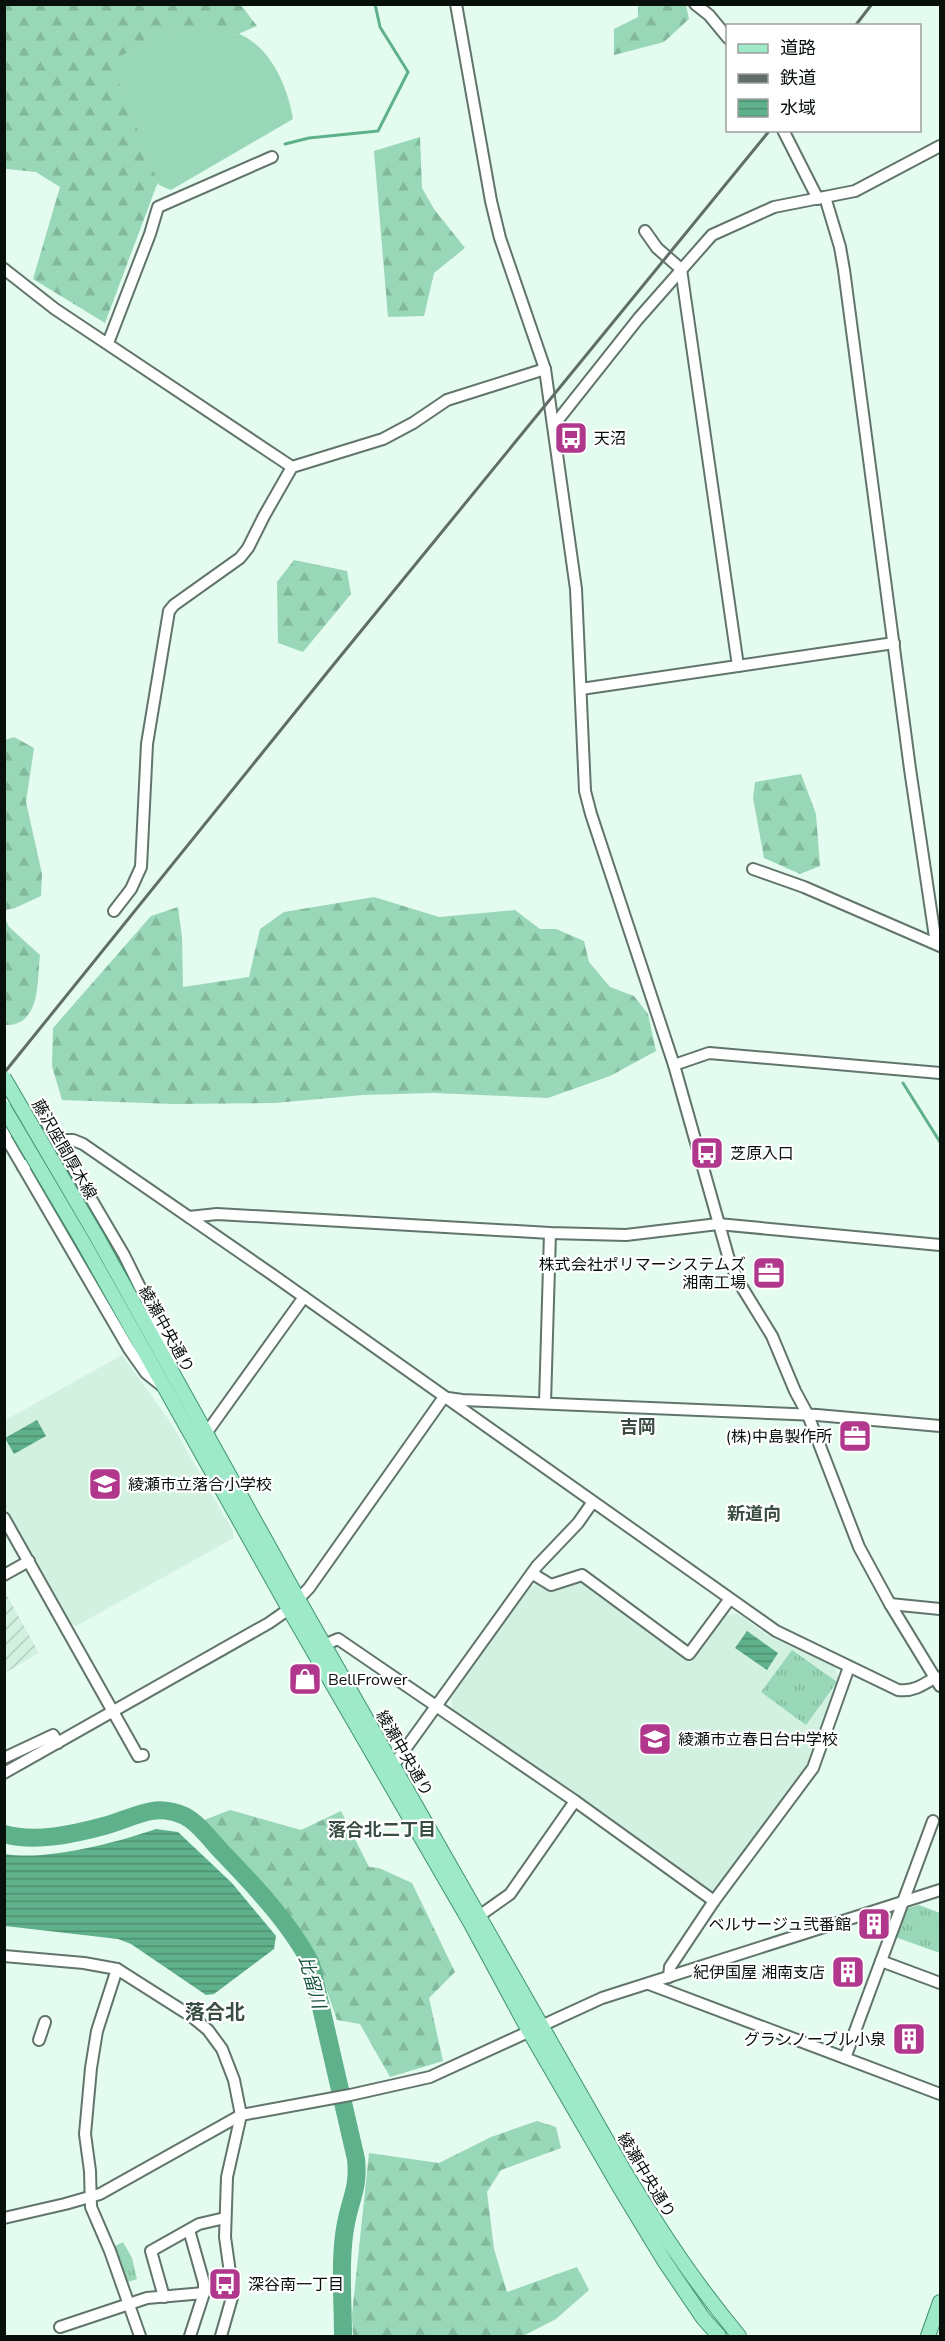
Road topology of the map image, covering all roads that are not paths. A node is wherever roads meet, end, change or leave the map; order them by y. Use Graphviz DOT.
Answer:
graph roads {
  1 [pos="456,4"];
  2 [pos="695,4"];
  3 [pos="726,36"];
  4 [pos="784,132"];
  5 [pos="940,147"];
  6 [pos="272,157"];
  7 [pos="822,198"];
  8 [pos="645,231"];
  9 [pos="4,269"];
  10 [pos="681,269"];
  11 [pos="108,343"];
  12 [pos="545,369"];
  13 [pos="554,425"];
  14 [pos="292,467"];
  15 [pos="894,643"];
  16 [pos="738,666"];
  17 [pos="581,689"];
  18 [pos="753,869"];
  19 [pos="114,911"];
  20 [pos="938,945"];
  21 [pos="675,1065"];
  22 [pos="940,1073"];
  23 [pos="4,1078"];
  24 [pos="4,1108"];
  25 [pos="59,1144"];
  26 [pos="23,1167"];
  27 [pos="189,1217"];
  28 [pos="718,1224"];
  29 [pos="550,1233"];
  30 [pos="97,1237"];
  31 [pos="83,1242"];
  32 [pos="940,1245"];
  33 [pos="303,1297"];
  34 [pos="175,1378"];
  35 [pos="164,1387"];
  36 [pos="444,1398"];
  37 [pos="545,1403"];
  38 [pos="808,1415"];
  39 [pos="940,1426"];
  40 [pos="207,1432"];
  41 [pos="592,1503"];
  42 [pos="4,1518"];
  43 [pos="30,1561"];
  44 [pos="533,1574"];
  45 [pos="4,1575"];
  46 [pos="729,1600"];
  47 [pos="891,1604"];
  48 [pos="294,1605"];
  49 [pos="940,1609"];
  50 [pos="324,1645"];
  51 [pos="849,1667"];
  52 [pos="938,1681"];
  53 [pos="436,1708"];
  54 [pos="114,1711"];
  55 [pos="58,1743"];
  56 [pos="143,1755"];
  57 [pos="4,1758"];
  58 [pos="393,1766"];
  59 [pos="4,1773"];
  60 [pos="575,1801"];
  61 [pos="933,1821"];
  62 [pos="940,1890"];
  63 [pos="714,1901"];
  64 [pos="903,1904"];
  65 [pos="479,1916"];
  66 [pos="4,1956"];
  67 [pos="881,1962"];
  68 [pos="117,1969"];
  69 [pos="669,1977"];
  70 [pos="940,1983"];
  71 [pos="649,1984"];
  72 [pos="45,2022"];
  73 [pos="535,2029"];
  74 [pos="39,2040"];
  75 [pos="845,2058"];
  76 [pos="940,2094"];
  77 [pos="241,2115"];
  78 [pos="89,2198"];
  79 [pos="4,2218"];
  80 [pos="225,2218"];
  81 [pos="189,2230"];
  82 [pos="204,2293"];
  83 [pos="164,2297"];
  84 [pos="940,2302"];
  85 [pos="127,2303"];
  86 [pos="60,2326"];
  87 [pos="742,2333"];
  88 [pos="140,2337"];
  89 [pos="190,2337"];
  90 [pos="221,2337"];
  91 [pos="719,2337"];
  92 [pos="928,2337"];
  1 -- 12 [label="street"];
  2 -- 3 [label="street"];
  4 -- 7 [label="street"];
  5 -- 7 [label="street"];
  6 -- 11 [label="street"];
  7 -- 10 [label="street"];
  7 -- 15 [label="street"];
  8 -- 10 [label="street"];
  9 -- 11 [label="street"];
  10 -- 13 [label="street"];
  10 -- 16 [label="street"];
  11 -- 14 [label="street"];
  12 -- 13 [label="street"];
  12 -- 14 [label="street"];
  13 -- 17 [label="street"];
  14 -- 19 [label="street"];
  15 -- 16 [label="street"];
  15 -- 20 [label="street"];
  16 -- 17 [label="street"];
  17 -- 21 [label="street"];
  18 -- 20 [label="street"];
  21 -- 22 [label="street"];
  21 -- 28 [label="street"];
  23 -- 30 [label="main road, 藤沢座間厚木線, bridge"];
  24 -- 31 [label="main road, 藤沢座間厚木線, bridge"];
  25 -- 26 [label="street"];
  25 -- 26 [label="street"];
  25 -- 27 [label="street"];
  25 -- 34 [label="street"];
  26 -- 35 [label="street"];
  27 -- 29 [label="street"];
  27 -- 33 [label="street"];
  28 -- 29 [label="street"];
  28 -- 32 [label="street"];
  28 -- 38 [label="street"];
  29 -- 37 [label="street"];
  30 -- 34 [label="main road, 綾瀬中央通り"];
  31 -- 35 [label="main road, 綾瀬中央通り"];
  33 -- 36 [label="street"];
  33 -- 40 [label="street"];
  34 -- 40 [label="main road, 綾瀬中央通り"];
  35 -- 48 [label="main road, 綾瀬中央通り"];
  36 -- 37 [label="street"];
  36 -- 41 [label="street"];
  36 -- 48 [label="street"];
  37 -- 38 [label="street"];
  38 -- 39 [label="street"];
  38 -- 47 [label="street"];
  40 -- 48 [label="main road, 綾瀬中央通り"];
  41 -- 44 [label="street"];
  41 -- 46 [label="street"];
  42 -- 43 [label="street"];
  43 -- 45 [label="street"];
  43 -- 54 [label="street"];
  44 -- 46 [label="street"];
  44 -- 53 [label="street"];
  46 -- 51 [label="street"];
  47 -- 49 [label="street"];
  47 -- 52 [label="street"];
  48 -- 50 [label="main road, 綾瀬中央通り"];
  48 -- 54 [label="street"];
  48 -- 73 [label="main road, 綾瀬中央通り"];
  50 -- 53 [label="street"];
  50 -- 58 [label="main road, 綾瀬中央通り"];
  51 -- 52 [label="street"];
  51 -- 63 [label="street"];
  53 -- 58 [label="street"];
  53 -- 60 [label="street"];
  54 -- 55 [label="street"];
  54 -- 56 [label="street"];
  55 -- 57 [label="street"];
  55 -- 59 [label="street"];
  58 -- 65 [label="main road, 綾瀬中央通り"];
  60 -- 63 [label="street"];
  60 -- 65 [label="street"];
  61 -- 64 [label="street"];
  62 -- 64 [label="street"];
  63 -- 69 [label="street"];
  64 -- 67 [label="street"];
  64 -- 69 [label="street"];
  65 -- 73 [label="main road, 綾瀬中央通り"];
  66 -- 68 [label="street"];
  67 -- 70 [label="street"];
  67 -- 75 [label="street"];
  68 -- 77 [label="street"];
  68 -- 78 [label="street"];
  69 -- 71 [label="street"];
  71 -- 73 [label="street"];
  71 -- 75 [label="street"];
  72 -- 74 [label="street"];
  73 -- 77 [label="street"];
  73 -- 87 [label="main road, 綾瀬中央通り"];
  73 -- 91 [label="main road, 綾瀬中央通り"];
  75 -- 76 [label="street"];
  77 -- 78 [label="street"];
  77 -- 80 [label="street"];
  78 -- 79 [label="street"];
  78 -- 85 [label="street"];
  80 -- 81 [label="street"];
  80 -- 90 [label="street"];
  81 -- 82 [label="street"];
  81 -- 83 [label="street"];
  82 -- 83 [label="street"];
  82 -- 89 [label="street"];
  83 -- 85 [label="street"];
  84 -- 92 [label="main road"];
  85 -- 86 [label="street"];
  85 -- 88 [label="street"];
}
